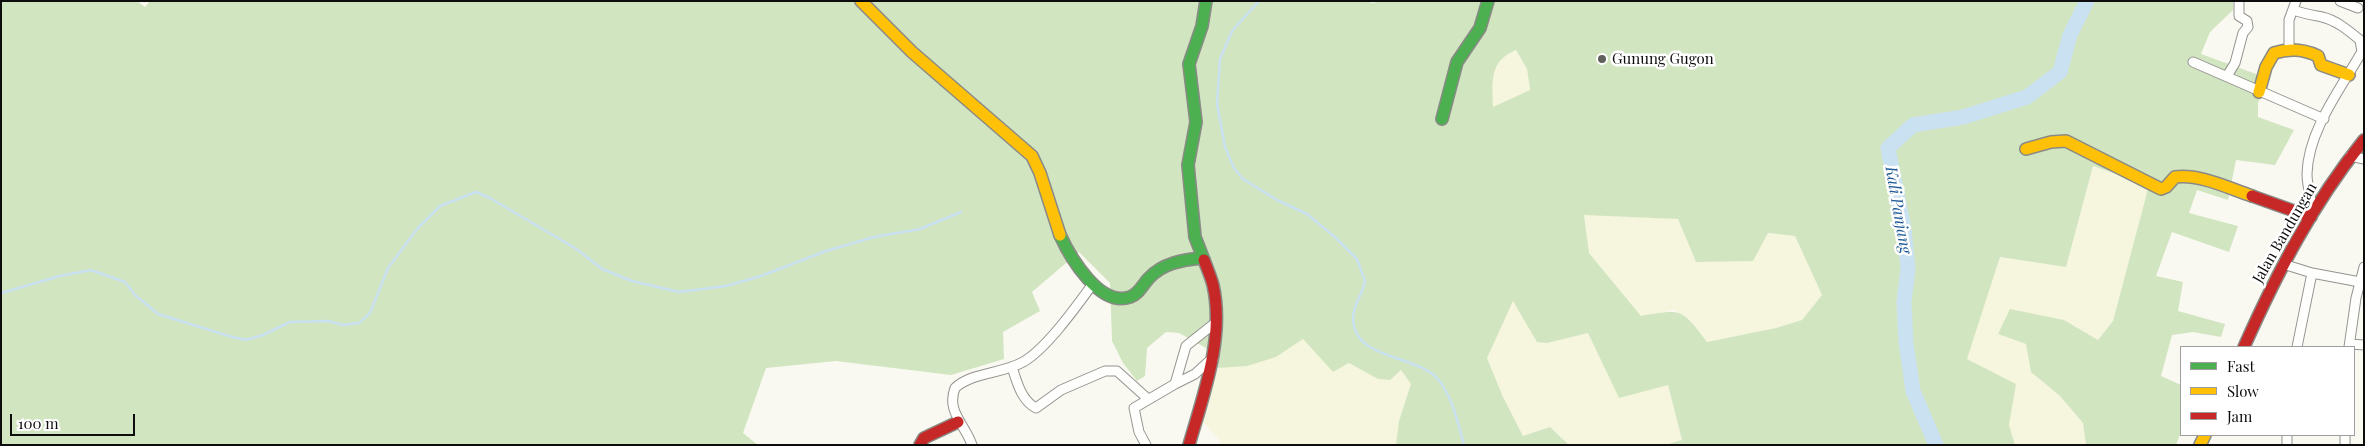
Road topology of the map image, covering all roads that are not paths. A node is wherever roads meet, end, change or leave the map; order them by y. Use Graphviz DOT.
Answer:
graph roads {
  1 [pos="861,1"];
  2 [pos="1206,1"];
  3 [pos="1488,1"];
  4 [pos="2239,1"];
  5 [pos="2340,1"];
  6 [pos="2295,6"];
  7 [pos="2360,7"];
  8 [pos="2289,48"];
  9 [pos="2363,52"];
  10 [pos="2193,62"];
  11 [pos="2227,76"];
  12 [pos="2349,76"];
  13 [pos="2259,92"];
  14 [pos="2324,118"];
  15 [pos="1442,119"];
  16 [pos="2364,140"];
  17 [pos="2026,149"];
  18 [pos="2350,156"];
  19 [pos="2364,160"];
  20 [pos="2312,214"];
  21 [pos="1202,258"];
  22 [pos="2283,264"];
  23 [pos="2364,267"];
  24 [pos="2312,273"];
  25 [pos="2360,282"];
  26 [pos="1092,284"];
  27 [pos="2360,299"];
  28 [pos="1215,323"];
  29 [pos="2364,345"];
  30 [pos="2244,346"];
  31 [pos="2297,346"];
  32 [pos="2350,346"];
  33 [pos="1213,360"];
  34 [pos="1012,367"];
  35 [pos="1175,384"];
  36 [pos="1148,399"];
  37 [pos="958,422"];
  38 [pos="920,445"];
  39 [pos="972,445"];
  40 [pos="1146,445"];
  41 [pos="1189,445"];
  1 -- 26 [label="street"];
  2 -- 21 [label="street"];
  3 -- 15 [label="street"];
  4 -- 11 [label="street"];
  5 -- 7 [label="street"];
  6 -- 8 [label="street"];
  6 -- 9 [label="street"];
  8 -- 12 [label="street"];
  8 -- 13 [label="street"];
  9 -- 12 [label="street"];
  10 -- 11 [label="street"];
  11 -- 13 [label="street"];
  12 -- 14 [label="street"];
  13 -- 14 [label="street"];
  14 -- 20 [label="street"];
  16 -- 18 [label="street, Jalan Bandungan"];
  17 -- 20 [label="street"];
  18 -- 19 [label="street"];
  18 -- 20 [label="street, Jalan Bandungan"];
  20 -- 22 [label="street, Jalan Bandungan"];
  21 -- 26 [label="street"];
  21 -- 28 [label="street"];
  22 -- 24 [label="street"];
  22 -- 30 [label="street, Jalan Bandungan"];
  23 -- 25 [label="street"];
  24 -- 25 [label="street"];
  24 -- 31 [label="street"];
  25 -- 27 [label="street"];
  26 -- 34 [label="street"];
  27 -- 32 [label="street"];
  28 -- 33 [label="street"];
  28 -- 35 [label="street"];
  29 -- 32 [label="street"];
  33 -- 35 [label="street"];
  33 -- 41 [label="street"];
  34 -- 36 [label="street"];
  34 -- 37 [label="street"];
  35 -- 36 [label="street"];
  36 -- 40 [label="street"];
  37 -- 38 [label="street"];
  37 -- 39 [label="street"];
}
